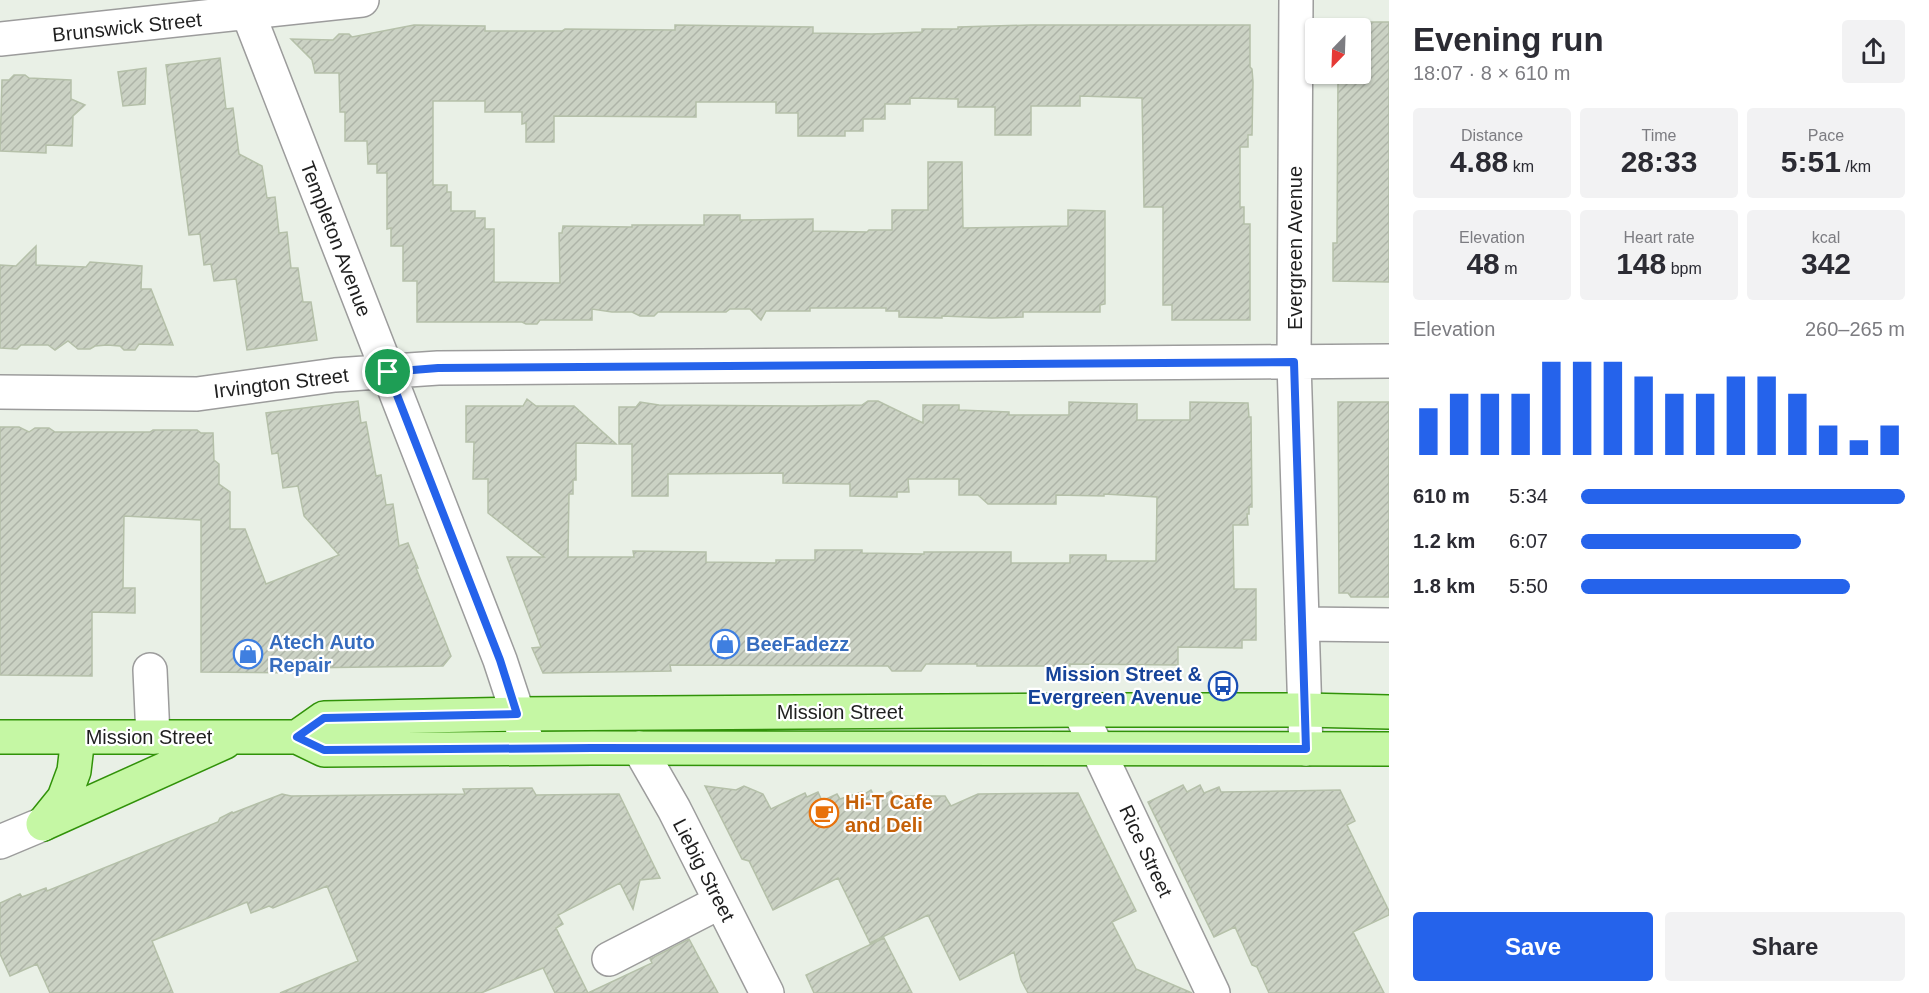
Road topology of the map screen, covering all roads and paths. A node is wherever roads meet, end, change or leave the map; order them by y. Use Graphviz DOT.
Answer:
graph roads {
  1 [pos="362,0"];
  2 [pos="1296,0"];
  3 [pos="246,7"];
  4 [pos="0,39"];
  5 [pos="1294,362"];
  6 [pos="1389,362"];
  7 [pos="388,372"];
  8 [pos="0,392"];
  9 [pos="1302,624"];
  10 [pos="1389,625"];
  11 [pos="150,670"];
  12 [pos="1079,710"];
  13 [pos="1305,710"];
  14 [pos="1389,712"];
  15 [pos="517,714"];
  16 [pos="0,737"];
  17 [pos="78,737"];
  18 [pos="153,737"];
  19 [pos="237,737"];
  20 [pos="297,737"];
  21 [pos="529,748"];
  22 [pos="639,748"];
  23 [pos="1097,748"];
  24 [pos="1306,749"];
  25 [pos="1389,749"];
  26 [pos="43,824"];
  27 [pos="0,842"];
  28 [pos="720,902"];
  29 [pos="609,958"];
  30 [pos="767,993"];
  31 [pos="1213,993"];
  1 -- 3 [label="street, Brunswick Street"];
  2 -- 5 [label="street, Evergreen Avenue"];
  3 -- 4 [label="street, Brunswick Street"];
  3 -- 7 [label="street, Templeton Avenue"];
  5 -- 6 [label="street, Irvington Street"];
  5 -- 7 [label="street, Irvington Street"];
  5 -- 9 [label="street, Evergreen Avenue"];
  7 -- 8 [label="street, Irvington Street"];
  7 -- 15 [label="street, Templeton Avenue"];
  9 -- 10 [label="street"];
  9 -- 13 [label="street, Evergreen Avenue"];
  11 -- 18 [label="street"];
  12 -- 13 [label="main road, Mission Street"];
  12 -- 15 [label="main road, Mission Street"];
  12 -- 23 [label="street, Rice Street"];
  13 -- 14 [label="main road, Mission Street"];
  13 -- 24 [label="street, Evergreen Avenue"];
  15 -- 20 [label="main road, Mission Street"];
  15 -- 21 [label="street, Templeton Avenue"];
  16 -- 17 [label="main road, Mission Street"];
  17 -- 18 [label="main road, Mission Street"];
  17 -- 26 [label="main road"];
  18 -- 19 [label="main road, Mission Street"];
  19 -- 20 [label="main road, Mission Street"];
  19 -- 26 [label="main road"];
  20 -- 21 [label="main road, Mission Street"];
  21 -- 22 [label="main road, Mission Street"];
  22 -- 23 [label="main road, Mission Street"];
  22 -- 28 [label="street, Liebig Street"];
  23 -- 24 [label="main road, Mission Street"];
  23 -- 31 [label="street, Rice Street"];
  24 -- 25 [label="main road, Mission Street"];
  26 -- 27 [label="street"];
  28 -- 29 [label="street"];
  28 -- 30 [label="street, Liebig Street"];
}
